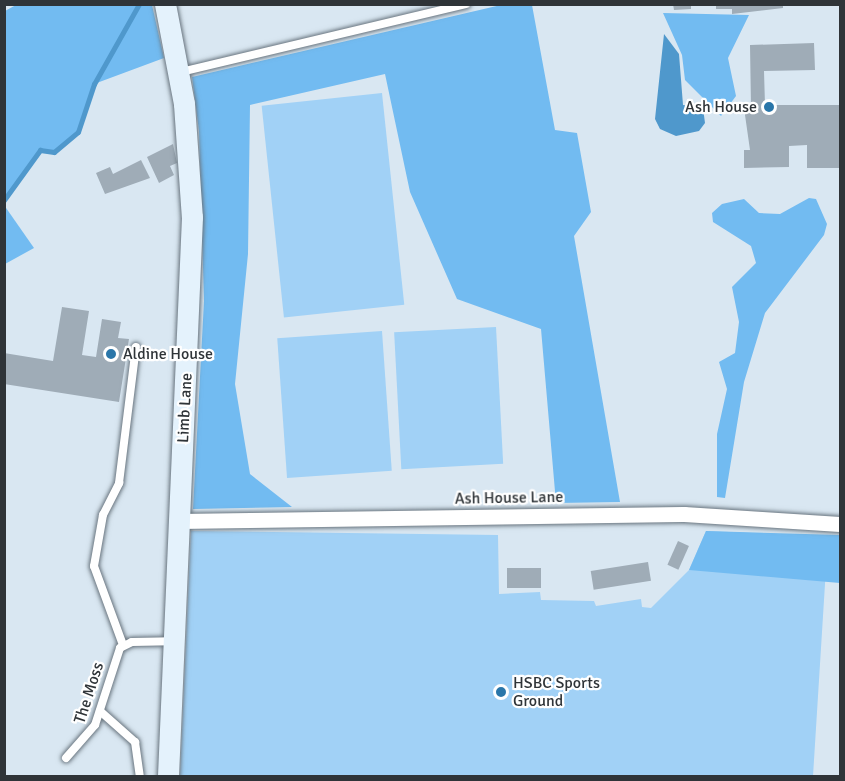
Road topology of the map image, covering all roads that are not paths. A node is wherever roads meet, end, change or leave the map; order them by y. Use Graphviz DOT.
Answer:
graph roads {
  1 [pos="165,4"];
  2 [pos="466,4"];
  3 [pos="179,73"];
  4 [pos="136,347"];
  5 [pos="178,521"];
  6 [pos="840,524"];
  7 [pos="175,641"];
  8 [pos="123,645"];
  9 [pos="100,711"];
  10 [pos="66,758"];
  11 [pos="140,777"];
  12 [pos="168,777"];
  1 -- 3 [label="street, Limb Lane"];
  2 -- 3 [label="lane"];
  3 -- 5 [label="street, Limb Lane"];
  4 -- 8 [label="lane"];
  5 -- 6 [label="street, Ash House Lane"];
  5 -- 7 [label="street, Limb Lane"];
  7 -- 8 [label="lane"];
  7 -- 12 [label="street, Limb Lane"];
  8 -- 9 [label="lane, The Moss"];
  9 -- 10 [label="lane, The Moss"];
  9 -- 11 [label="lane"];
}
